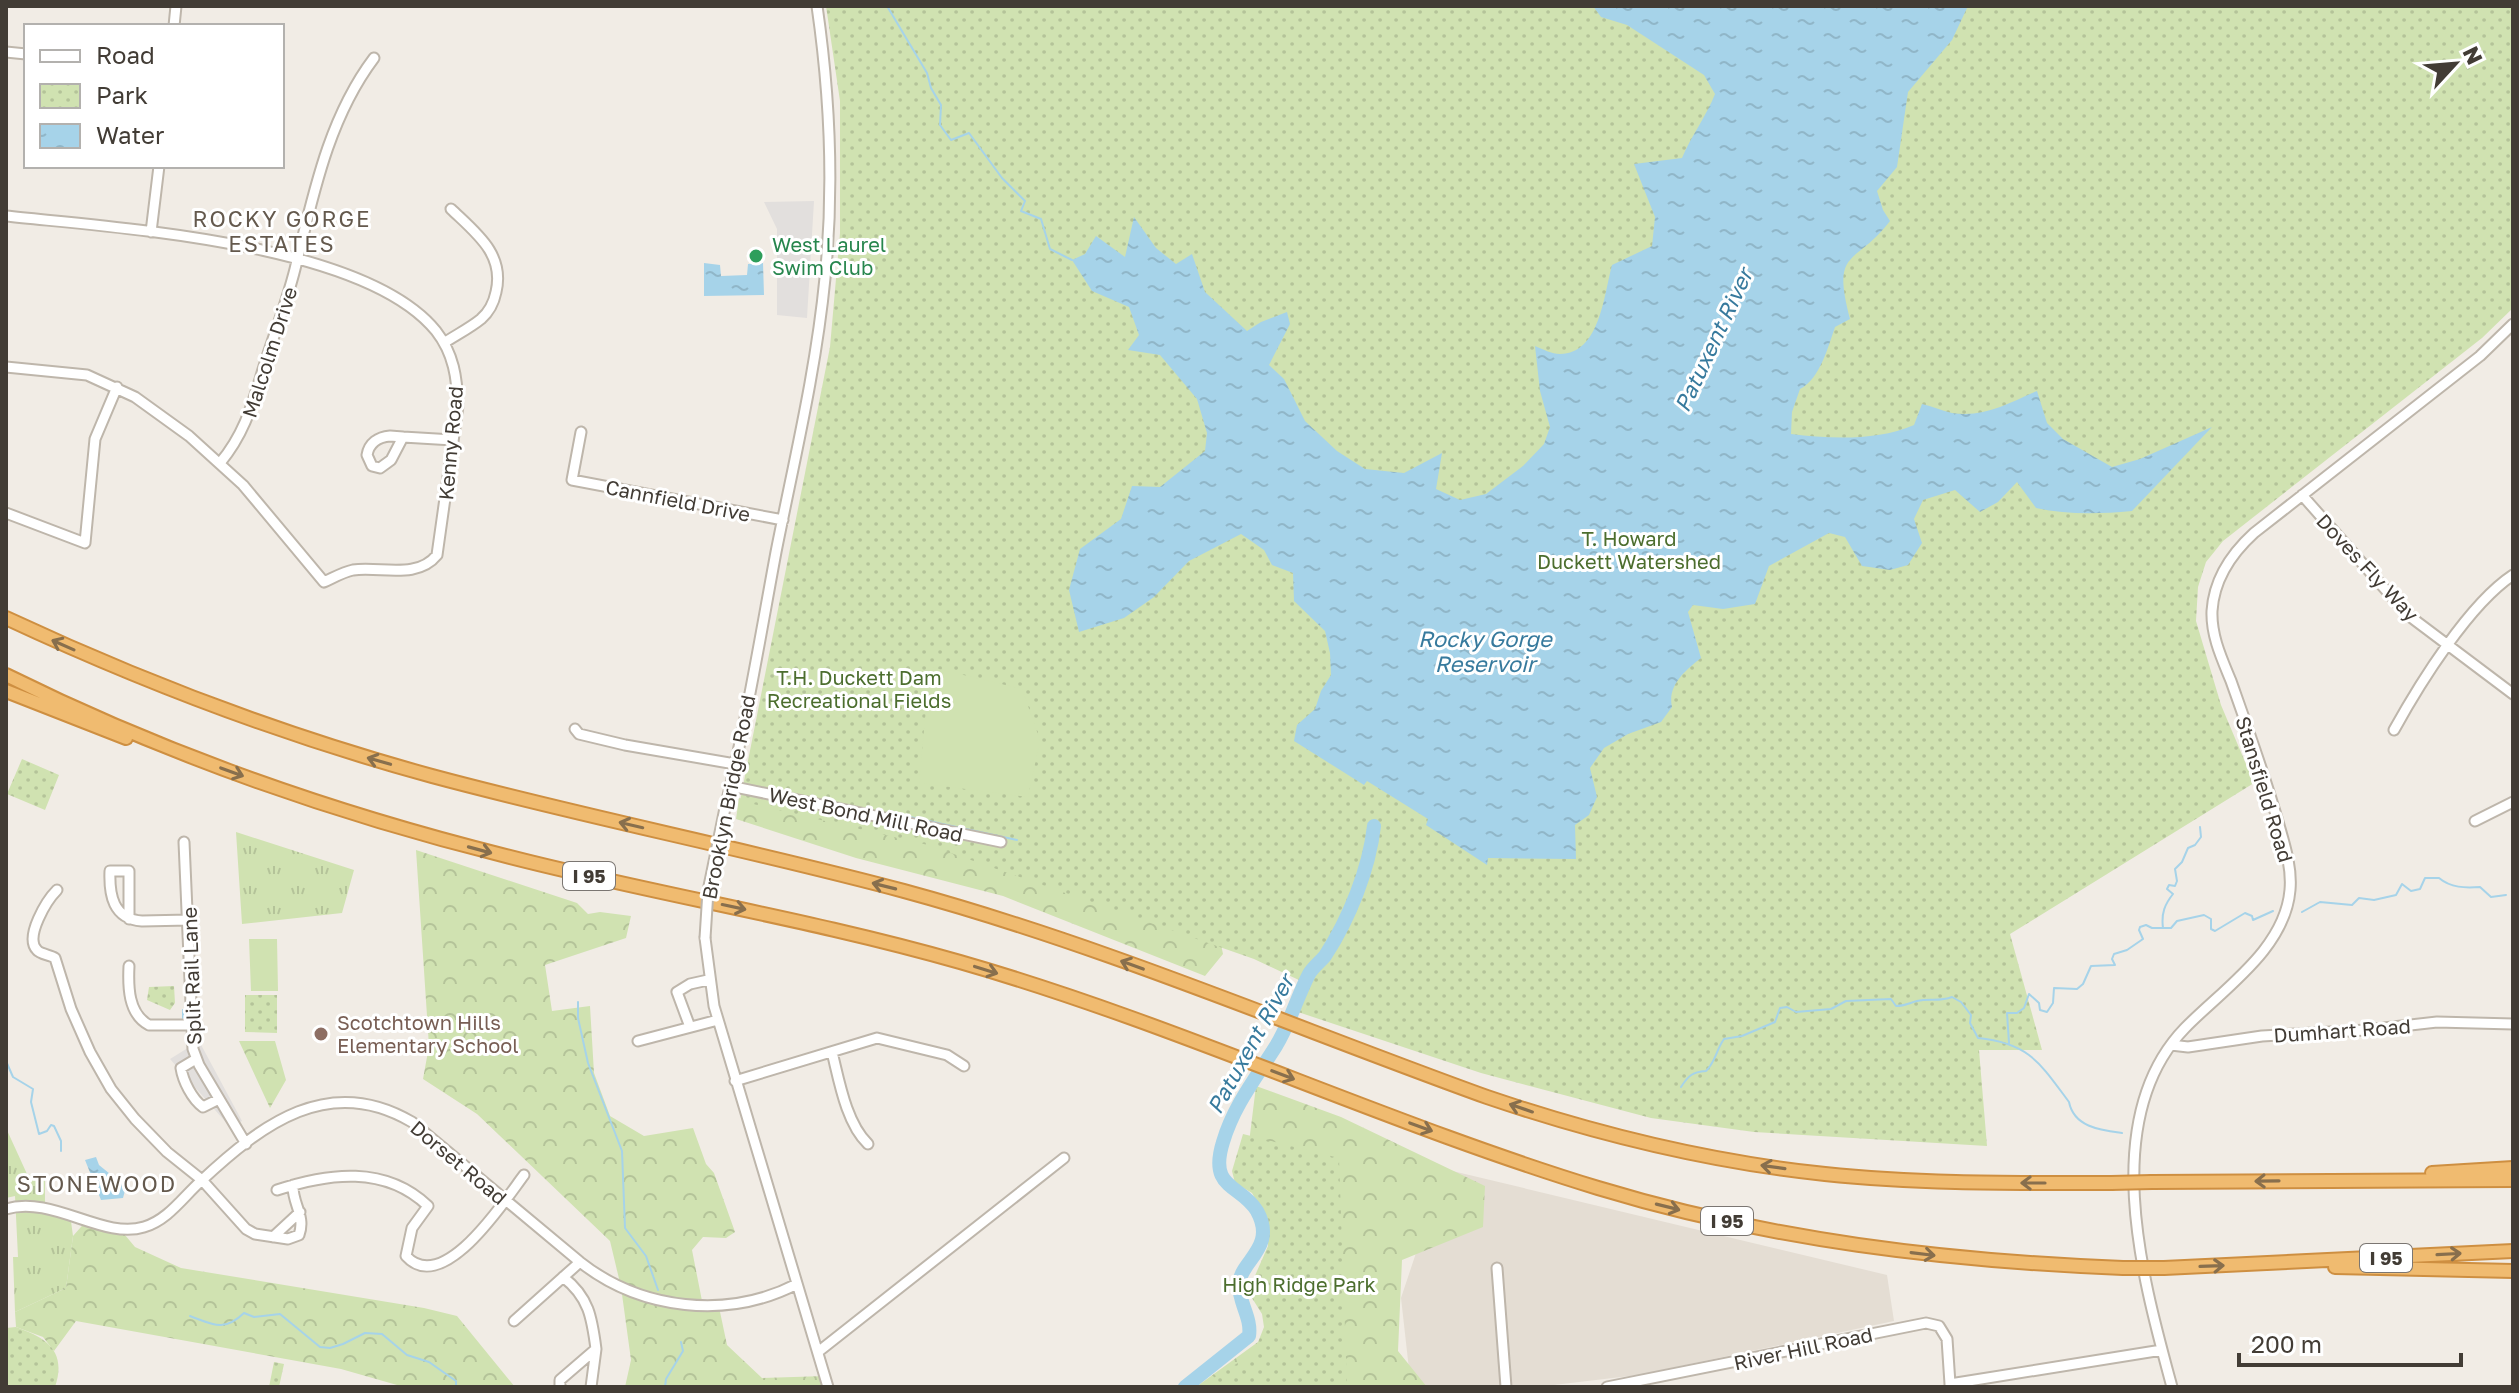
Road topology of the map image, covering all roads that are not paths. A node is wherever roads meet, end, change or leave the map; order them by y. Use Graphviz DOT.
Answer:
graph roads {
  1 [pos="817,6"];
  2 [pos="374,58"];
  3 [pos="159,168"];
  4 [pos="451,209"];
  5 [pos="6,216"];
  6 [pos="151,232"];
  7 [pos="297,259"];
  8 [pos="2513,324"];
  9 [pos="444,343"];
  10 [pos="6,367"];
  11 [pos="117,387"];
  12 [pos="581,432"];
  13 [pos="403,437"];
  14 [pos="453,440"];
  15 [pos="220,463"];
  16 [pos="2302,495"];
  17 [pos="6,513"];
  18 [pos="783,520"];
  19 [pos="2513,575"];
  20 [pos="6,618"];
  21 [pos="2449,646"];
  22 [pos="6,675"];
  23 [pos="6,691"];
  24 [pos="2513,694"];
  25 [pos="575,729"];
  26 [pos="2394,730"];
  27 [pos="208,763"];
  28 [pos="735,764"];
  29 [pos="730,786"];
  30 [pos="2513,802"];
  31 [pos="2475,821"];
  32 [pos="184,842"];
  33 [pos="1001,842"];
  34 [pos="57,890"];
  35 [pos="129,919"];
  36 [pos="189,920"];
  37 [pos="129,966"];
  38 [pos="708,980"];
  39 [pos="718,1020"];
  40 [pos="2513,1024"];
  41 [pos="190,1025"];
  42 [pos="690,1027"];
  43 [pos="638,1041"];
  44 [pos="2171,1045"];
  45 [pos="832,1052"];
  46 [pos="196,1059"];
  47 [pos="964,1066"];
  48 [pos="735,1081"];
  49 [pos="219,1099"];
  50 [pos="246,1144"];
  51 [pos="868,1144"];
  52 [pos="1064,1158"];
  53 [pos="2513,1168"];
  54 [pos="524,1175"];
  55 [pos="202,1180"];
  56 [pos="2513,1180"];
  57 [pos="2302,1181"];
  58 [pos="293,1185"];
  59 [pos="277,1190"];
  60 [pos="505,1200"];
  61 [pos="6,1209"];
  62 [pos="300,1212"];
  63 [pos="273,1237"];
  64 [pos="2513,1251"];
  65 [pos="580,1262"];
  66 [pos="2259,1265"];
  67 [pos="1497,1268"];
  68 [pos="2513,1271"];
  69 [pos="563,1277"];
  70 [pos="797,1284"];
  71 [pos="514,1321"];
  72 [pos="596,1349"];
  73 [pos="2162,1350"];
  74 [pos="818,1352"];
  75 [pos="1661,1376"];
  76 [pos="1950,1385"];
  77 [pos="560,1387"];
  78 [pos="591,1387"];
  79 [pos="828,1387"];
  80 [pos="1506,1387"];
  81 [pos="1607,1387"];
  82 [pos="1663,1387"];
  83 [pos="2172,1387"];
  1 -- 18 [label="street, Brooklyn Bridge Road"];
  2 -- 7 [label="street, Malcolm Drive"];
  3 -- 6 [label="street"];
  4 -- 9 [label="street"];
  5 -- 6 [label="street, Kenny Road"];
  6 -- 7 [label="street, Kenny Road"];
  7 -- 9 [label="street, Kenny Road"];
  7 -- 15 [label="street, Malcolm Drive"];
  8 -- 16 [label="street, Stansfield Road"];
  9 -- 14 [label="street, Kenny Road"];
  10 -- 11 [label="street"];
  11 -- 15 [label="street"];
  11 -- 17 [label="street"];
  12 -- 18 [label="street, Cannfield Drive"];
  13 -- 14 [label="street"];
  14 -- 15 [label="street, Kenny Road"];
  16 -- 21 [label="street, Doves Fly Way"];
  16 -- 44 [label="street, Stansfield Road"];
  18 -- 28 [label="street, Brooklyn Bridge Road"];
  19 -- 21 [label="street"];
  57 -- 20 [label="highway, one-way, bridge"];
  21 -- 24 [label="street, Doves Fly Way"];
  21 -- 26 [label="street"];
  22 -- 27 [label="highway, I 95"];
  23 -- 27 [label="highway"];
  25 -- 28 [label="street"];
  27 -- 66 [label="highway, I 95, one-way, bridge"];
  28 -- 29 [label="street, Brooklyn Bridge Road"];
  29 -- 33 [label="street, West Bond Mill Road"];
  29 -- 38 [label="street, Brooklyn Bridge Road, bridge"];
  30 -- 31 [label="street"];
  32 -- 36 [label="street, Split Rail Lane"];
  34 -- 55 [label="street"];
  35 -- 35 [label="street"];
  35 -- 36 [label="street"];
  36 -- 41 [label="street, Split Rail Lane"];
  37 -- 41 [label="street"];
  38 -- 39 [label="street, Brooklyn Bridge Road"];
  38 -- 42 [label="street"];
  39 -- 42 [label="street"];
  39 -- 48 [label="street, Brooklyn Bridge Road"];
  40 -- 44 [label="street, Dumhart Road"];
  41 -- 46 [label="street, Split Rail Lane"];
  42 -- 43 [label="street"];
  44 -- 73 [label="street, Stansfield Road"];
  45 -- 47 [label="street"];
  45 -- 48 [label="street"];
  45 -- 51 [label="street"];
  46 -- 49 [label="street, Split Rail Lane"];
  46 -- 49 [label="street"];
  48 -- 70 [label="street, Brooklyn Bridge Road"];
  49 -- 50 [label="street, Split Rail Lane"];
  50 -- 55 [label="street, Dorset Road"];
  50 -- 60 [label="street, Dorset Road"];
  52 -- 74 [label="street"];
  53 -- 57 [label="highway"];
  54 -- 60 [label="street"];
  55 -- 61 [label="street, Dorset Road"];
  55 -- 63 [label="street"];
  56 -- 57 [label="highway"];
  58 -- 59 [label="street"];
  58 -- 60 [label="street"];
  58 -- 62 [label="street"];
  60 -- 65 [label="street, Dorset Road"];
  62 -- 63 [label="street"];
  62 -- 63 [label="street"];
  66 -- 64 [label="highway, I 95, one-way"];
  65 -- 69 [label="street"];
  65 -- 70 [label="street, Dorset Road"];
  66 -- 68 [label="highway"];
  67 -- 80 [label="street"];
  69 -- 71 [label="street"];
  69 -- 72 [label="street"];
  70 -- 74 [label="street, Brooklyn Bridge Road"];
  72 -- 77 [label="street"];
  72 -- 78 [label="street"];
  73 -- 76 [label="street"];
  73 -- 83 [label="street, Stansfield Road"];
  74 -- 79 [label="street, Brooklyn Bridge Road"];
  75 -- 76 [label="street, River Hill Road"];
  75 -- 81 [label="street, River Hill Road"];
  75 -- 82 [label="street"];
}
